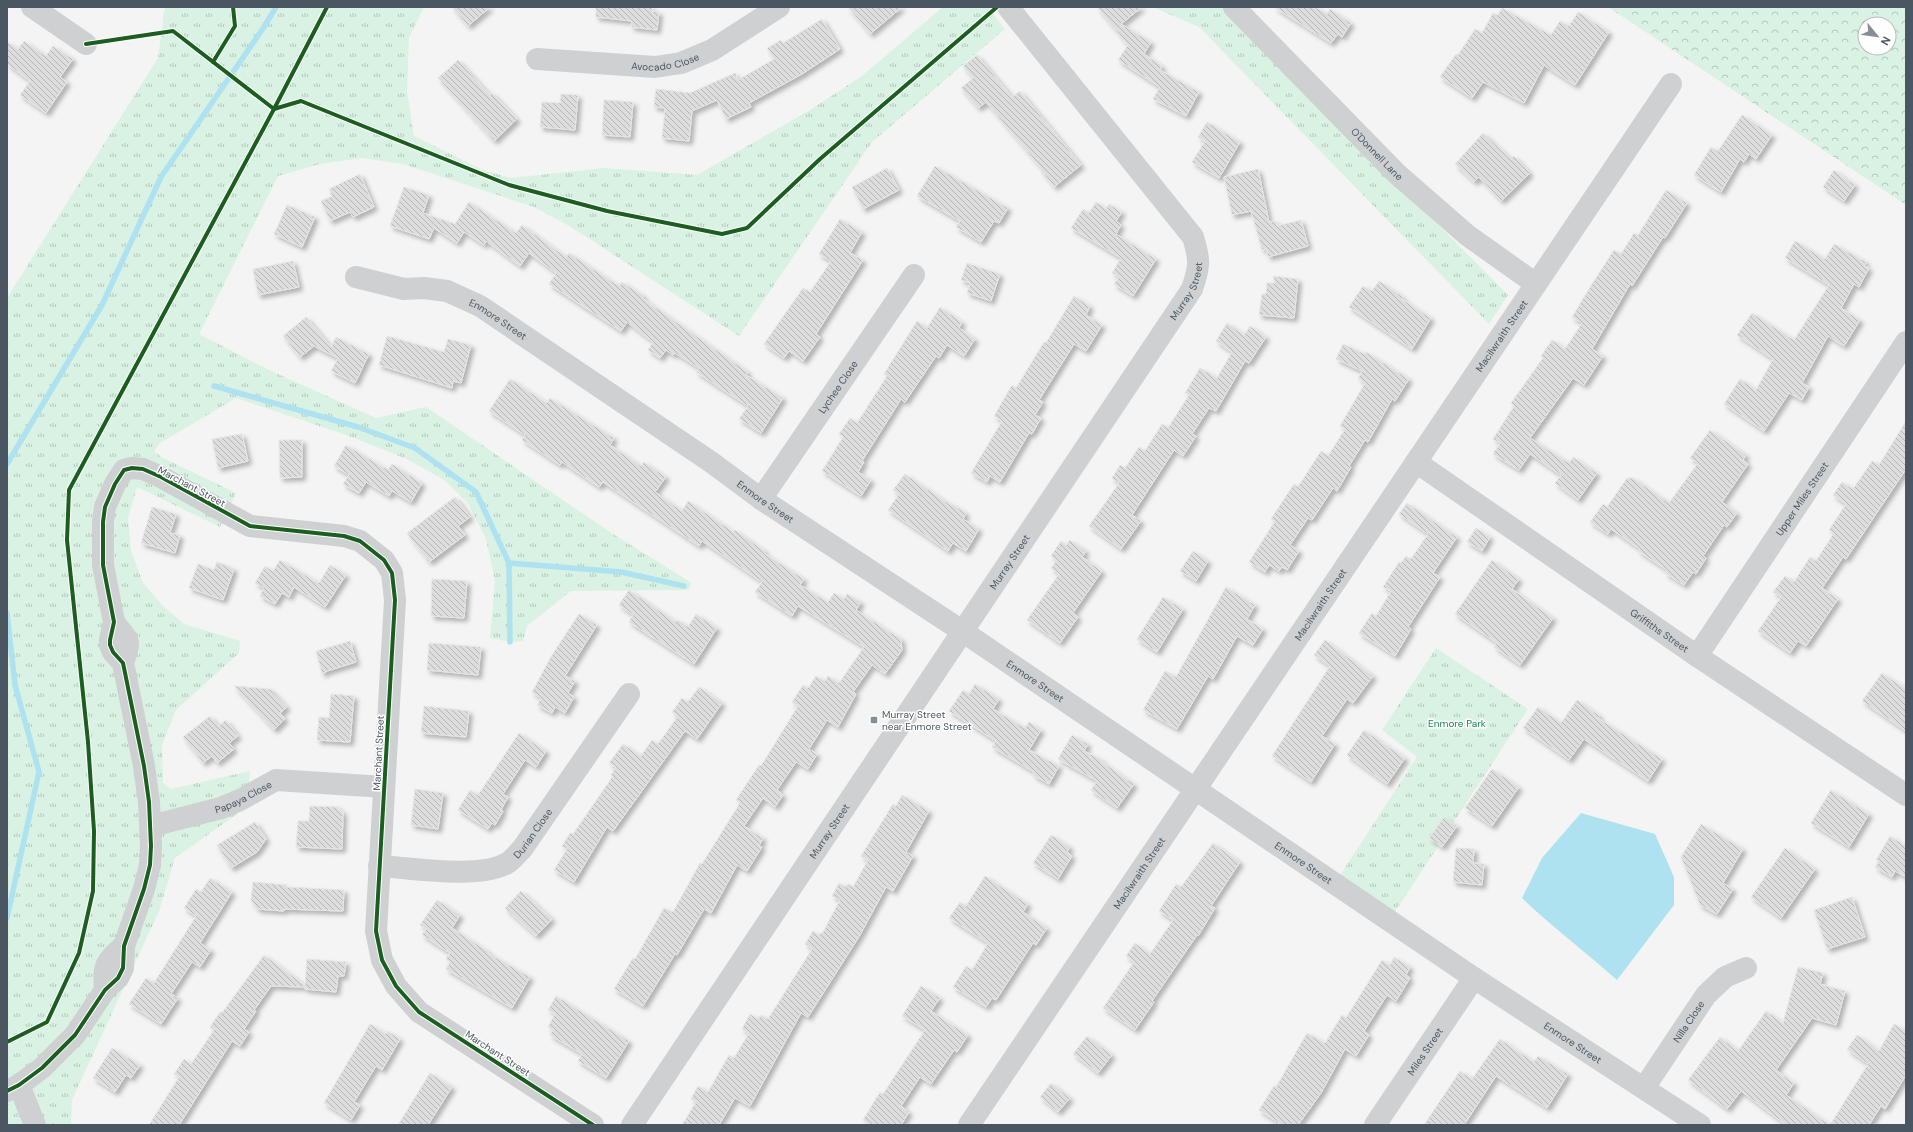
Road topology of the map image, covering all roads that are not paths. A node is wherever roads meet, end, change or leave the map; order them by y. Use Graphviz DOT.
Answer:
graph roads {
  1 [pos="32,7"];
  2 [pos="779,7"];
  3 [pos="1008,7"];
  4 [pos="1234,7"];
  5 [pos="86,44"];
  6 [pos="537,59"];
  7 [pos="1671,84"];
  8 [pos="914,275"];
  9 [pos="356,277"];
  10 [pos="1536,284"];
  11 [pos="1906,342"];
  12 [pos="1416,462"];
  13 [pos="761,499"];
  14 [pos="962,631"];
  15 [pos="1697,656"];
  16 [pos="629,694"];
  17 [pos="384,787"];
  18 [pos="1195,790"];
  19 [pos="1906,795"];
  20 [pos="151,826"];
  21 [pos="379,866"];
  22 [pos="1746,968"];
  23 [pos="1474,978"];
  24 [pos="13,1088"];
  25 [pos="1644,1088"];
  26 [pos="35,1125"];
  27 [pos="593,1125"];
  28 [pos="632,1125"];
  29 [pos="968,1125"];
  30 [pos="1375,1125"];
  31 [pos="1700,1125"];
  1 -- 5 [label="street"];
  2 -- 6 [label="street, Avocado Close"];
  3 -- 14 [label="street, Murray Street"];
  4 -- 10 [label="street, O'Donnell Lane"];
  7 -- 10 [label="street, Macilwraith Street"];
  8 -- 13 [label="street, Lychee Close"];
  9 -- 13 [label="street, Enmore Street"];
  10 -- 12 [label="street, Macilwraith Street"];
  11 -- 15 [label="street, Upper Miles Street"];
  12 -- 15 [label="street, Griffiths Street"];
  12 -- 18 [label="street, Macilwraith Street"];
  13 -- 14 [label="street, Enmore Street"];
  14 -- 18 [label="street, Enmore Street"];
  14 -- 28 [label="street, Murray Street"];
  15 -- 19 [label="street, Griffiths Street"];
  16 -- 21 [label="street, Durian Close"];
  17 -- 20 [label="street, Papaya Close"];
  17 -- 20 [label="street, Marchant Street"];
  17 -- 21 [label="street, Marchant Street"];
  18 -- 23 [label="street, Enmore Street"];
  18 -- 29 [label="street, Macilwraith Street"];
  20 -- 24 [label="street"];
  21 -- 27 [label="street, Marchant Street"];
  22 -- 25 [label="street, Nilla Close"];
  23 -- 25 [label="street, Enmore Street"];
  23 -- 30 [label="street, Miles Street"];
  24 -- 26 [label="street"];
  25 -- 31 [label="street, Enmore Street"];
}
